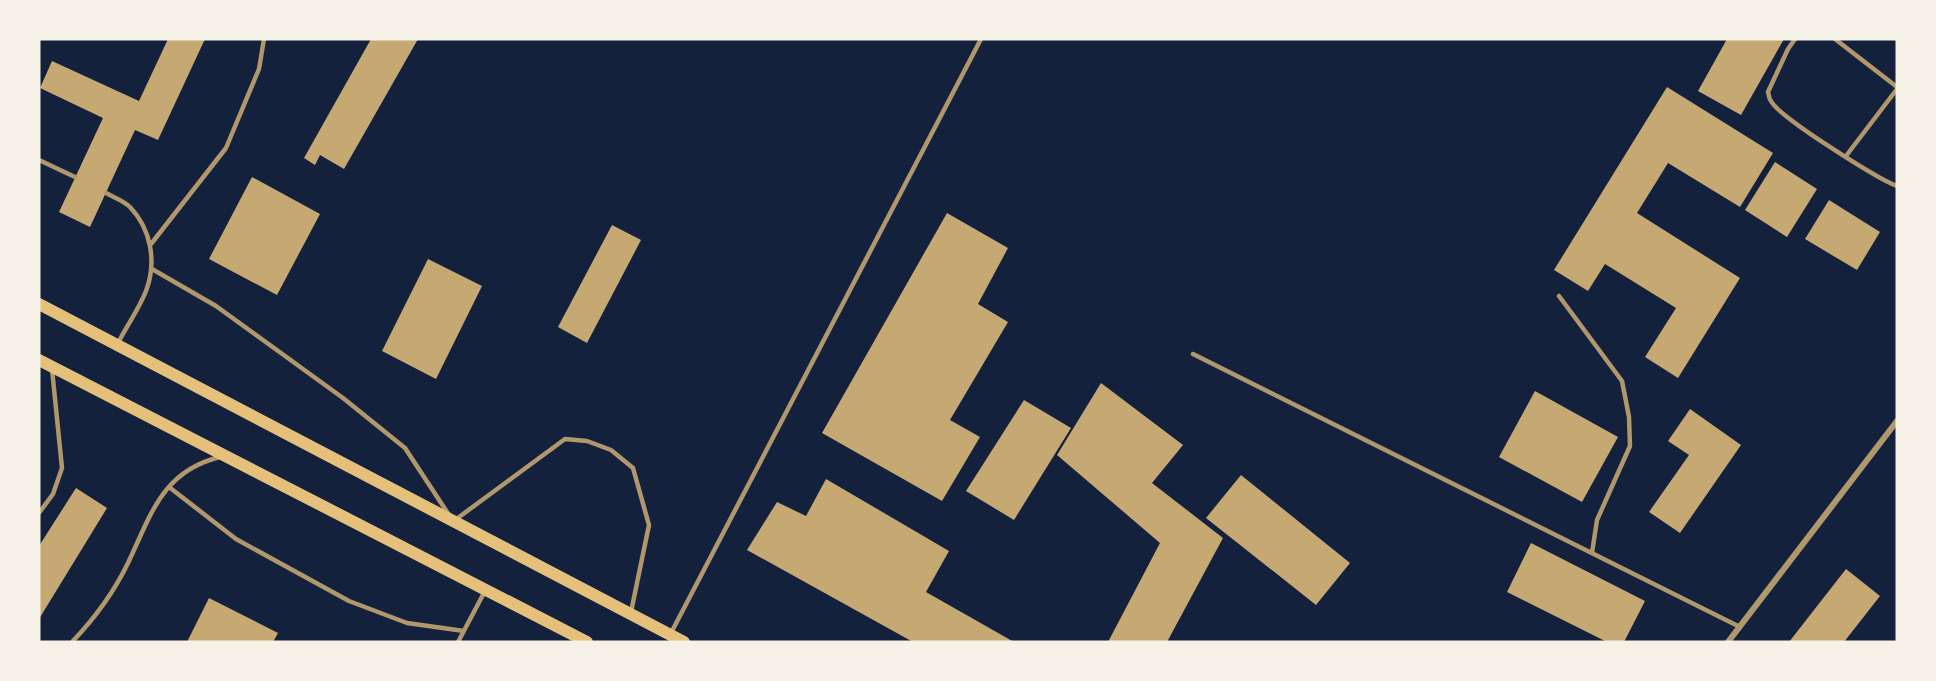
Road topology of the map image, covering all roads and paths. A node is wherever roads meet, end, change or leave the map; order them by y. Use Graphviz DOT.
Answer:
graph roads {
  1 [pos="264,39"];
  2 [pos="981,39"];
  3 [pos="1795,39"];
  4 [pos="1835,39"];
  5 [pos="1897,88"];
  6 [pos="1846,156"];
  7 [pos="39,160"];
  8 [pos="75,177"];
  9 [pos="1897,186"];
  10 [pos="106,193"];
  11 [pos="151,244"];
  12 [pos="152,269"];
  13 [pos="1559,296"];
  14 [pos="39,304"];
  15 [pos="117,345"];
  16 [pos="1192,354"];
  17 [pos="39,360"];
  18 [pos="51,366"];
  19 [pos="1897,421"];
  20 [pos="225,456"];
  21 [pos="169,487"];
  22 [pos="39,513"];
  23 [pos="453,521"];
  24 [pos="1592,553"];
  25 [pos="486,590"];
  26 [pos="631,614"];
  27 [pos="1740,627"];
  28 [pos="464,631"];
  29 [pos="670,635"];
  30 [pos="72,642"];
  31 [pos="458,642"];
  32 [pos="587,642"];
  33 [pos="684,642"];
  34 [pos="1728,642"];
  1 -- 11 [label="lane"];
  2 -- 29 [label="lane"];
  3 -- 6 [label="lane"];
  4 -- 5 [label="lane"];
  5 -- 6 [label="lane"];
  6 -- 9 [label="lane"];
  7 -- 8 [label="lane"];
  10 -- 11 [label="lane"];
  11 -- 12 [label="lane"];
  12 -- 15 [label="lane"];
  12 -- 23 [label="lane"];
  13 -- 24 [label="lane"];
  14 -- 15 [label="main road"];
  15 -- 23 [label="main road"];
  16 -- 24 [label="lane"];
  17 -- 18 [label="main road"];
  18 -- 20 [label="main road"];
  18 -- 22 [label="lane"];
  19 -- 27 [label="street"];
  20 -- 21 [label="lane"];
  20 -- 25 [label="main road"];
  21 -- 28 [label="lane"];
  21 -- 30 [label="lane"];
  23 -- 26 [label="main road"];
  23 -- 26 [label="lane"];
  24 -- 27 [label="lane"];
  25 -- 28 [label="lane"];
  25 -- 32 [label="main road"];
  26 -- 29 [label="main road"];
  27 -- 34 [label="street"];
  28 -- 31 [label="lane"];
  29 -- 33 [label="main road"];
}
